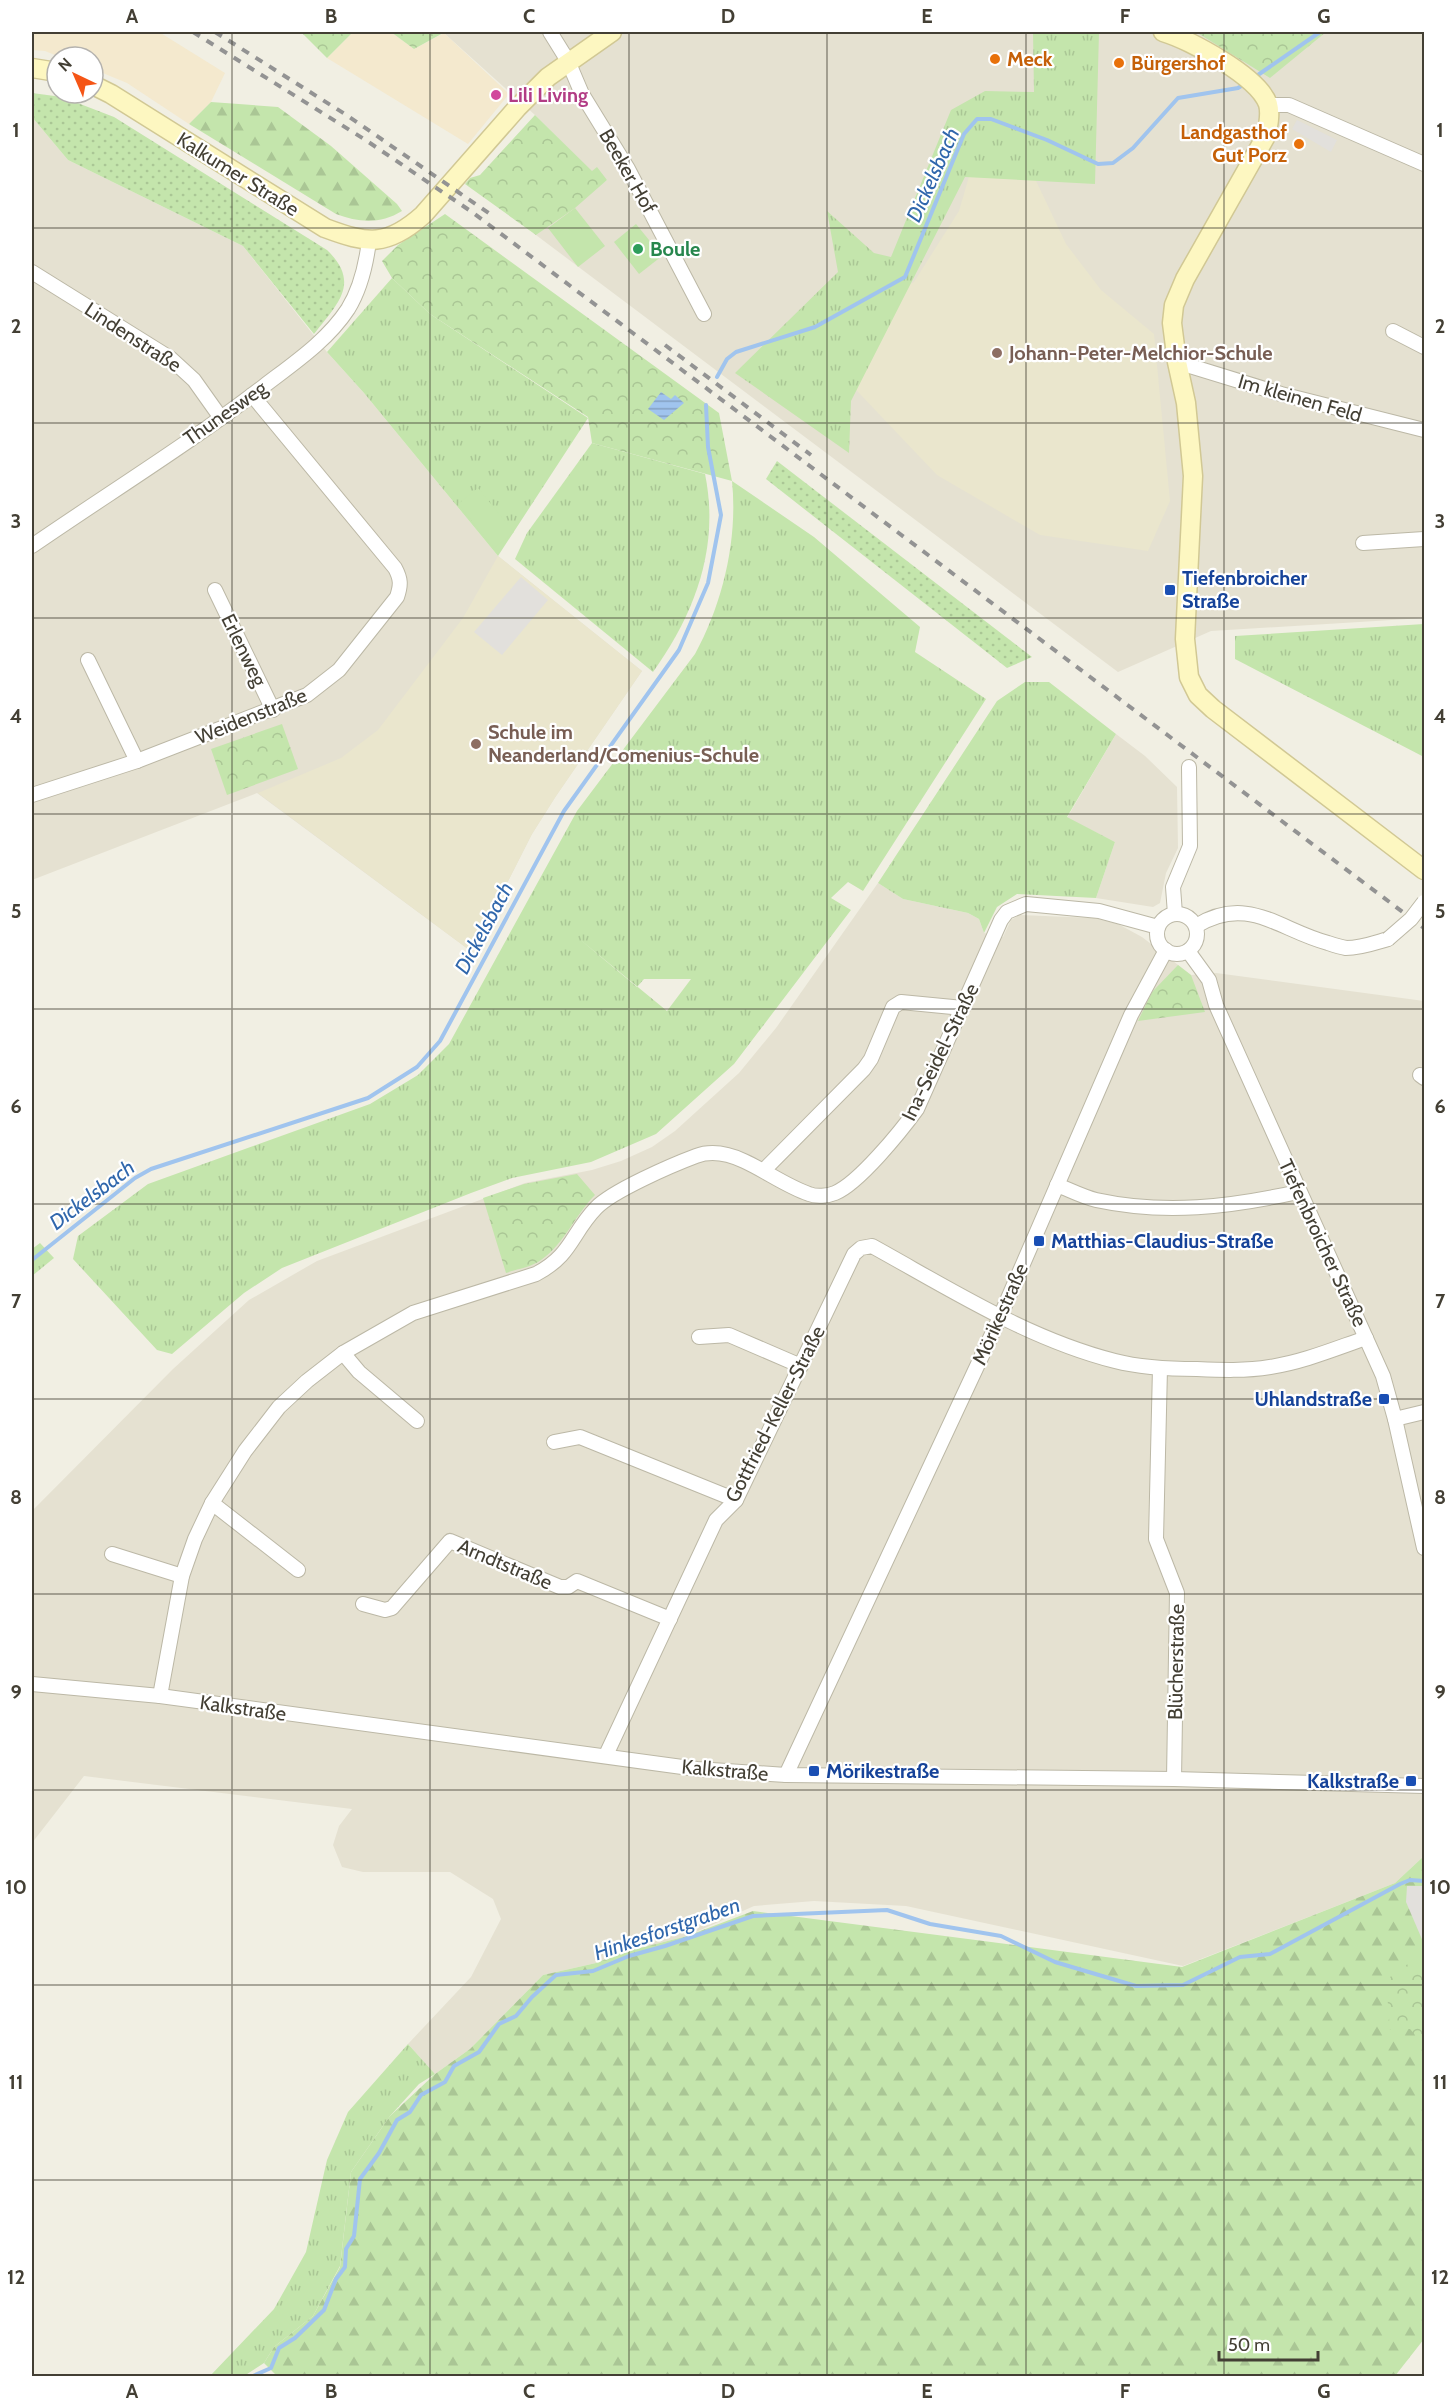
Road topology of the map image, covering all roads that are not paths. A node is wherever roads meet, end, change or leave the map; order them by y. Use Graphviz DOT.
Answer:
graph roads {
  1 [pos="550,32"];
  2 [pos="612,32"];
  3 [pos="1163,32"];
  4 [pos="568,61"];
  5 [pos="105,91"];
  6 [pos="1264,98"];
  7 [pos="1425,164"];
  8 [pos="369,240"];
  9 [pos="32,272"];
  10 [pos="704,314"];
  11 [pos="1392,331"];
  12 [pos="1425,347"];
  13 [pos="1177,362"];
  14 [pos="252,395"];
  15 [pos="221,418"];
  16 [pos="1425,430"];
  17 [pos="1425,539"];
  18 [pos="1363,543"];
  19 [pos="32,546"];
  20 [pos="215,590"];
  21 [pos="88,660"];
  22 [pos="273,710"];
  23 [pos="137,761"];
  24 [pos="1189,767"];
  25 [pos="32,795"];
  26 [pos="1425,870"];
  27 [pos="1425,902"];
  28 [pos="1175,914"];
  29 [pos="1196,926"];
  30 [pos="1158,927"];
  31 [pos="1166,950"];
  32 [pos="1188,951"];
  33 [pos="963,1008"];
  34 [pos="764,1170"];
  35 [pos="1057,1185"];
  36 [pos="1298,1192"];
  37 [pos="1000,1317"];
  38 [pos="699,1337"];
  39 [pos="1366,1338"];
  40 [pos="343,1353"];
  41 [pos="801,1366"];
  42 [pos="1160,1368"];
  43 [pos="1425,1412"];
  44 [pos="1395,1419"];
  45 [pos="417,1421"];
  46 [pos="554,1442"];
  47 [pos="736,1500"];
  48 [pos="212,1503"];
  49 [pos="1425,1548"];
  50 [pos="112,1554"];
  51 [pos="298,1570"];
  52 [pos="182,1576"];
  53 [pos="363,1604"];
  54 [pos="670,1619"];
  55 [pos="32,1684"];
  56 [pos="160,1696"];
  57 [pos="606,1755"];
  58 [pos="786,1775"];
  59 [pos="1174,1779"];
  60 [pos="1425,1786"];
  1 -- 4 [label="street, Beeker Hof"];
  2 -- 4 [label="main road"];
  3 -- 6 [label="main road"];
  4 -- 8 [label="main road, Kalkumer Straße"];
  4 -- 10 [label="street, Beeker Hof"];
  5 -- 8 [label="main road, Kalkumer Straße"];
  6 -- 7 [label="street"];
  6 -- 13 [label="main road"];
  8 -- 14 [label="street, Thunesweg"];
  9 -- 15 [label="street, Lindenstraße"];
  11 -- 12 [label="street"];
  13 -- 16 [label="street, Im kleinen Feld"];
  13 -- 26 [label="main road"];
  14 -- 15 [label="street, Thunesweg"];
  14 -- 22 [label="street, Weidenstraße"];
  15 -- 19 [label="street, Thunesweg"];
  17 -- 18 [label="street"];
  20 -- 22 [label="street, Erlenweg"];
  21 -- 23 [label="street"];
  22 -- 23 [label="street, Weidenstraße"];
  23 -- 25 [label="street, Weidenstraße"];
  24 -- 28 [label="street"];
  27 -- 29 [label="street, bridge"];
  28 -- 29 [label="street"];
  28 -- 30 [label="street"];
  29 -- 32 [label="street"];
  30 -- 31 [label="street"];
  30 -- 33 [label="street, Ina-Seidel-Straße"];
  31 -- 32 [label="street"];
  31 -- 35 [label="street, Mörikestraße"];
  32 -- 36 [label="street, Tiefenbroicher Straße"];
  33 -- 34 [label="street"];
  33 -- 34 [label="street, Ina-Seidel-Straße"];
  34 -- 40 [label="street, Ina-Seidel-Straße"];
  35 -- 36 [label="street"];
  35 -- 37 [label="street, Mörikestraße"];
  36 -- 39 [label="street, Tiefenbroicher Straße"];
  37 -- 41 [label="street, Gottfried-Keller-Straße"];
  37 -- 42 [label="street"];
  37 -- 58 [label="street, Mörikestraße"];
  38 -- 41 [label="street"];
  39 -- 42 [label="street"];
  39 -- 44 [label="street, Tiefenbroicher Straße"];
  40 -- 45 [label="street"];
  40 -- 48 [label="street, Ina-Seidel-Straße"];
  41 -- 47 [label="street, Gottfried-Keller-Straße"];
  42 -- 59 [label="street, Blücherstraße"];
  43 -- 44 [label="street"];
  44 -- 49 [label="street, Tiefenbroicher Straße"];
  46 -- 47 [label="street"];
  47 -- 54 [label="street, Gottfried-Keller-Straße"];
  48 -- 51 [label="street"];
  48 -- 52 [label="street, Ina-Seidel-Straße"];
  50 -- 52 [label="street"];
  52 -- 56 [label="street, Ina-Seidel-Straße"];
  53 -- 54 [label="street, Arndtstraße"];
  54 -- 57 [label="street, Gottfried-Keller-Straße"];
  55 -- 56 [label="street, Kalkstraße"];
  56 -- 57 [label="street, Kalkstraße"];
  57 -- 58 [label="street, Kalkstraße"];
  58 -- 59 [label="street, Kalkstraße"];
  59 -- 60 [label="street, Kalkstraße"];
}
